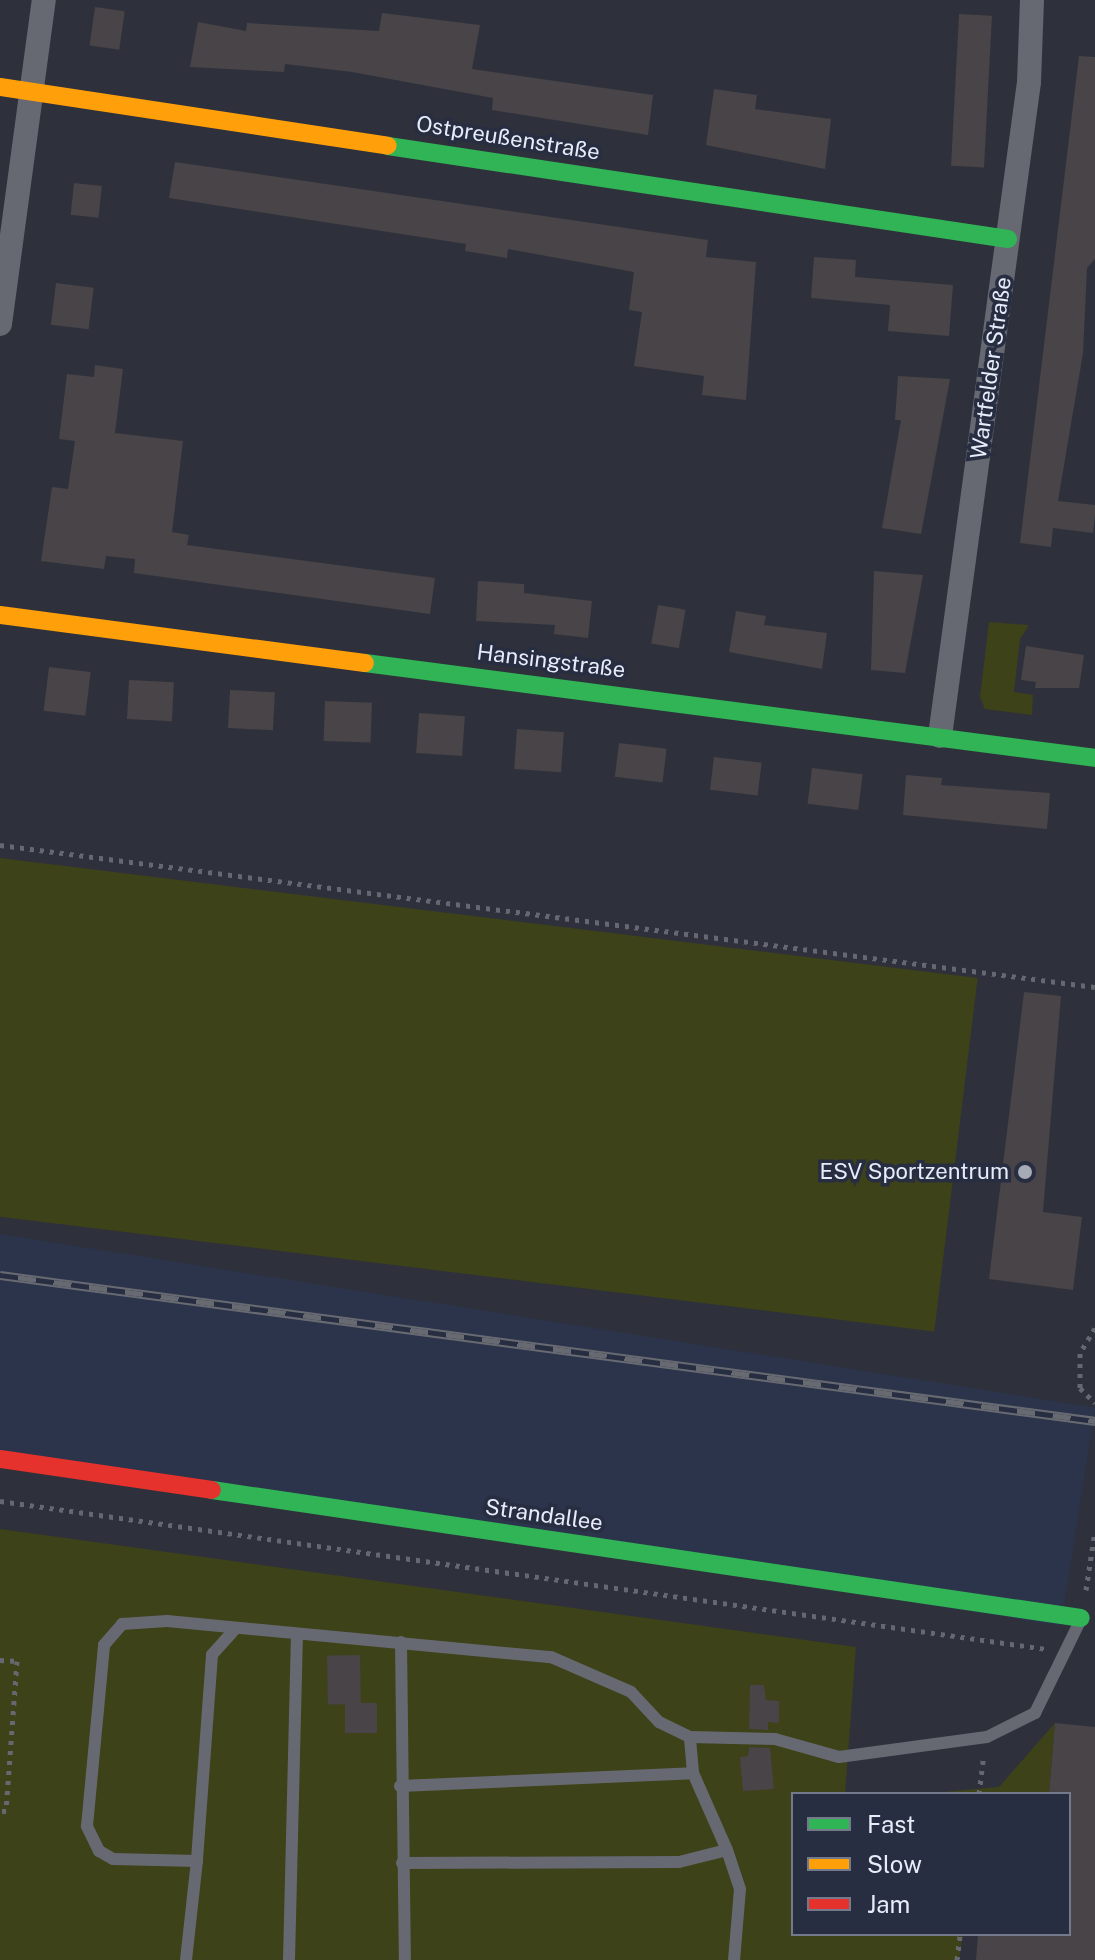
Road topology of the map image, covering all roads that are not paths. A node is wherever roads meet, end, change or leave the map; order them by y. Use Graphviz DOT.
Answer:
graph roads {
  1 [pos="44,0"];
  2 [pos="1032,0"];
  3 [pos="0,87"];
  4 [pos="32,89"];
  5 [pos="1008,239"];
  6 [pos="0,324"];
  7 [pos="0,615"];
  8 [pos="940,736"];
  9 [pos="1095,758"];
  10 [pos="0,1459"];
  11 [pos="1081,1618"];
  12 [pos="236,1628"];
  13 [pos="297,1635"];
  14 [pos="401,1642"];
  15 [pos="690,1737"];
  16 [pos="693,1773"];
  17 [pos="400,1786"];
  18 [pos="727,1850"];
  19 [pos="197,1861"];
  20 [pos="402,1863"];
  21 [pos="186,1960"];
  22 [pos="289,1960"];
  23 [pos="405,1960"];
  24 [pos="734,1960"];
  1 -- 4 [label="street"];
  2 -- 5 [label="street, Wartfelder Straße"];
  3 -- 4 [label="street, Ostpreußenstraße"];
  4 -- 5 [label="street, Ostpreußenstraße"];
  4 -- 6 [label="street"];
  5 -- 8 [label="street, Wartfelder Straße"];
  7 -- 8 [label="street, Hansingstraße"];
  8 -- 9 [label="street, Hansingstraße"];
  10 -- 11 [label="street, Strandallee"];
  11 -- 15 [label="lane"];
  12 -- 13 [label="lane"];
  12 -- 19 [label="lane"];
  12 -- 19 [label="lane"];
  13 -- 14 [label="lane"];
  13 -- 22 [label="lane"];
  14 -- 15 [label="lane"];
  14 -- 17 [label="lane"];
  15 -- 16 [label="lane"];
  16 -- 17 [label="lane"];
  16 -- 18 [label="lane"];
  17 -- 20 [label="lane"];
  18 -- 20 [label="lane"];
  18 -- 24 [label="lane"];
  19 -- 21 [label="lane"];
  20 -- 23 [label="lane"];
}
